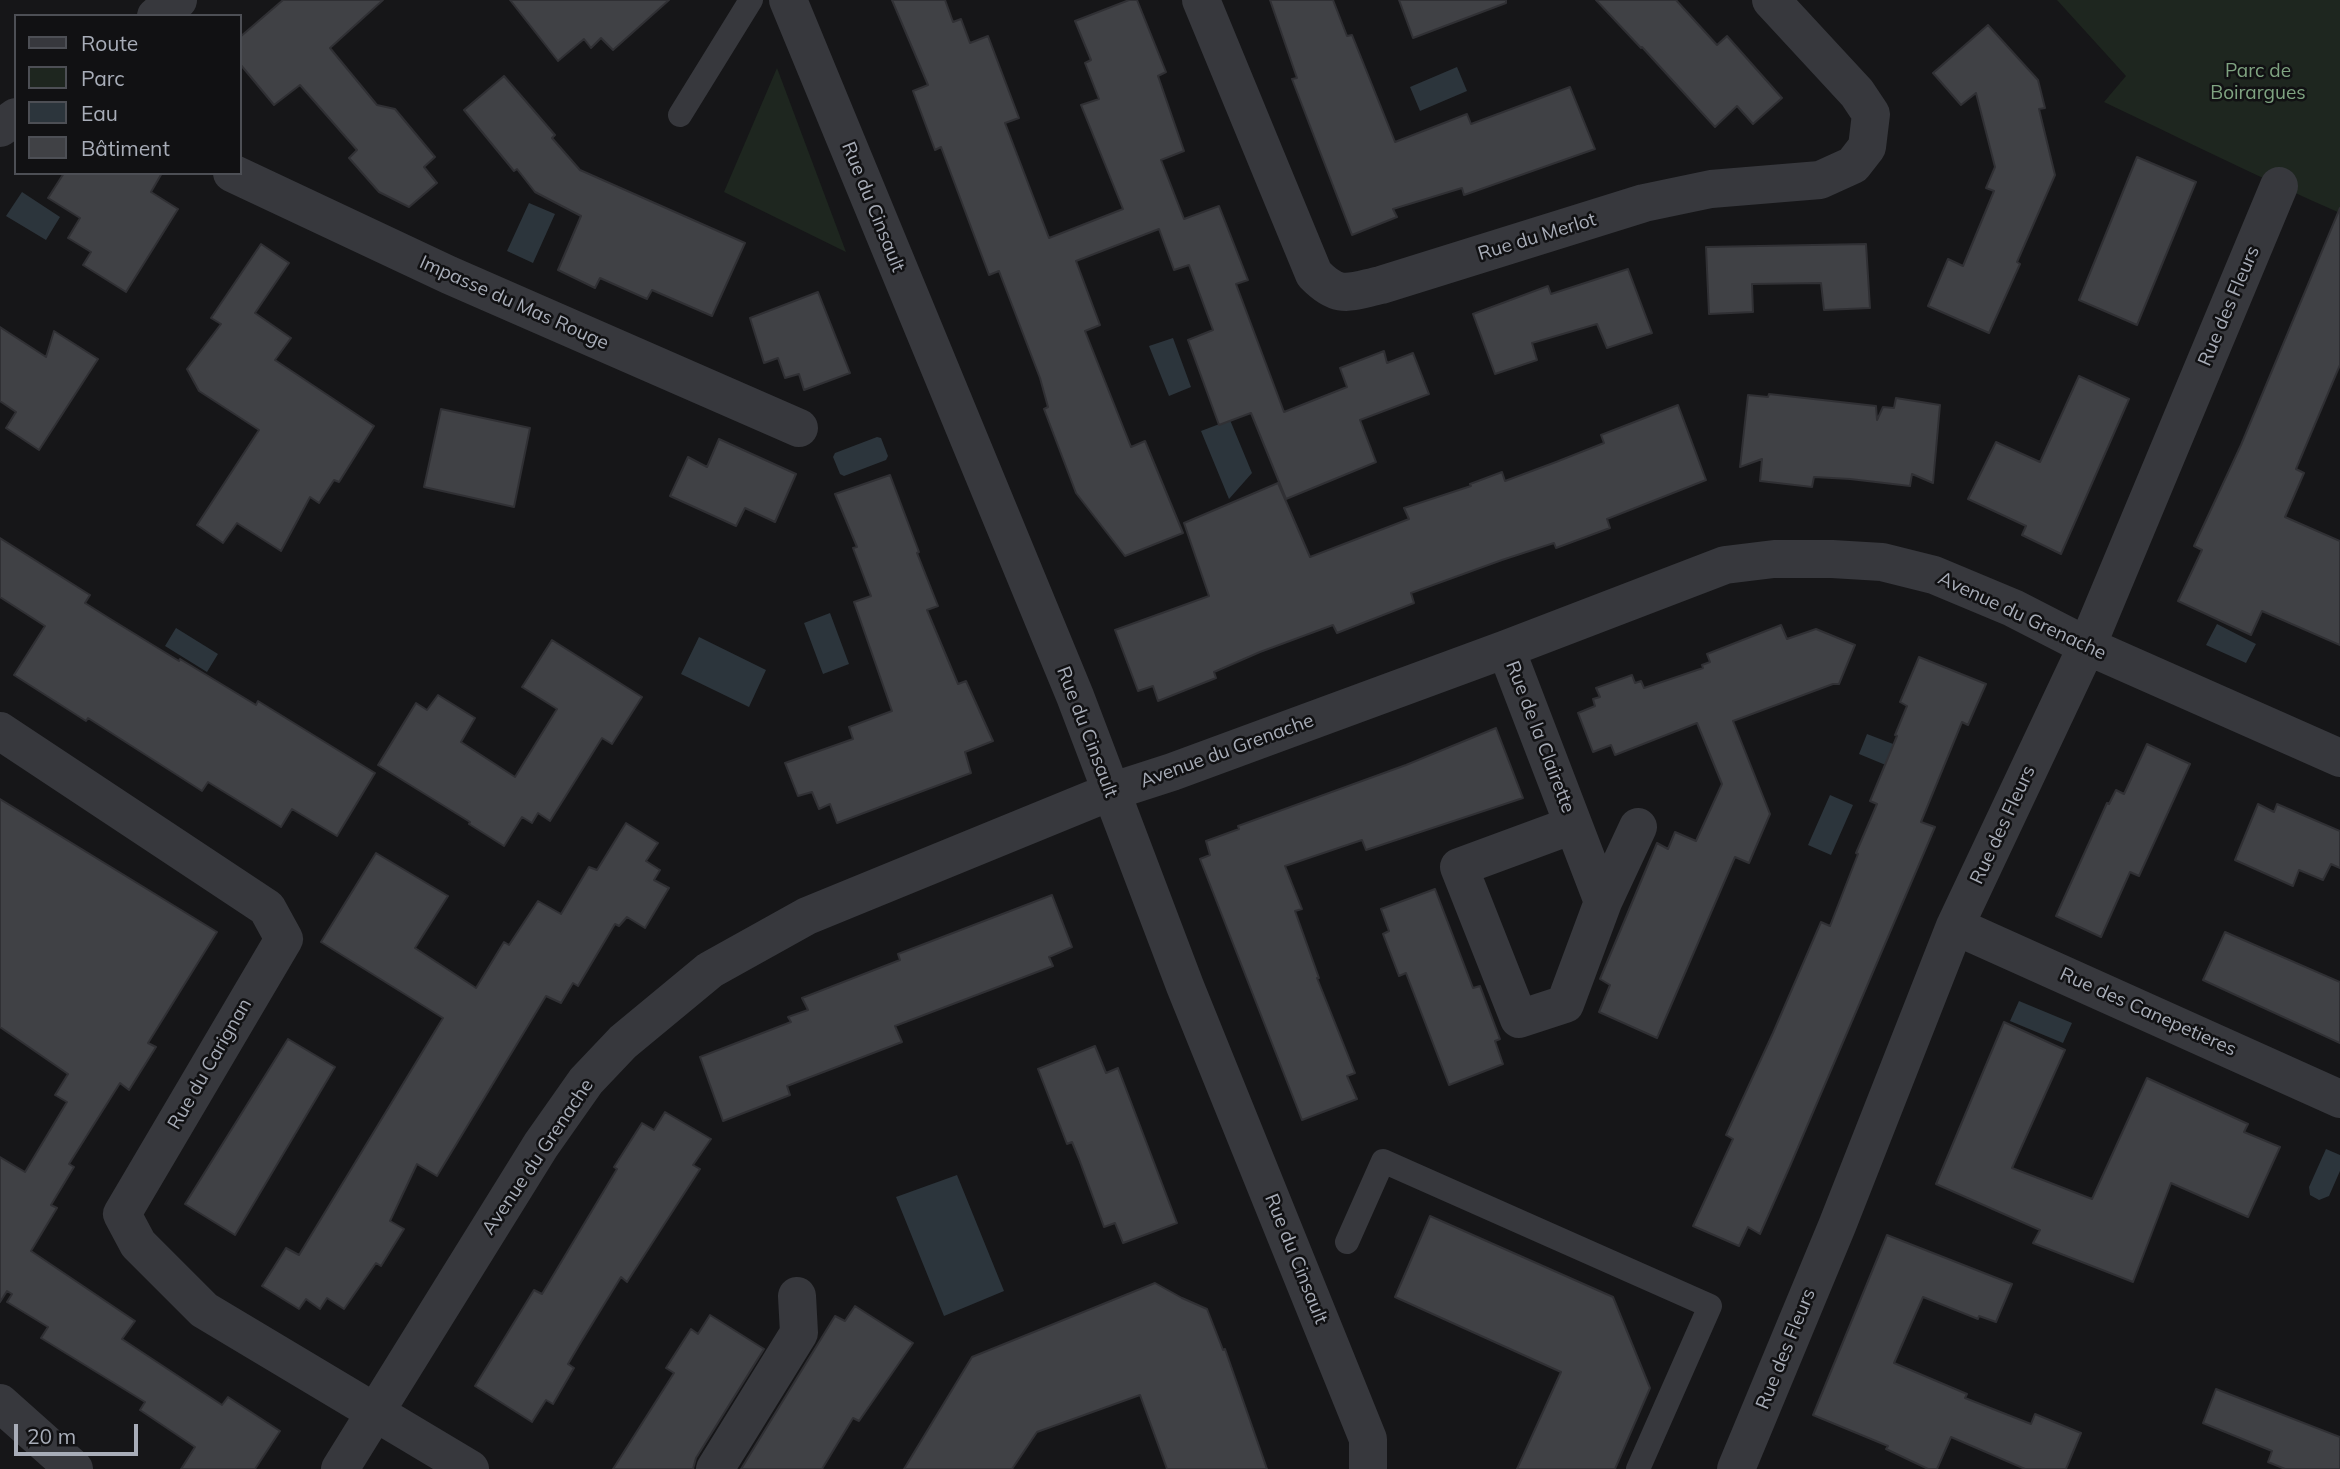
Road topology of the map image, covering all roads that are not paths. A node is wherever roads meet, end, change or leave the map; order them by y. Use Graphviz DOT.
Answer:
graph roads {
  1 [pos="178,0"];
  2 [pos="751,0"];
  3 [pos="788,0"];
  4 [pos="1201,0"];
  5 [pos="1771,0"];
  6 [pos="159,14"];
  7 [pos="680,115"];
  8 [pos="236,175"];
  9 [pos="2279,186"];
  10 [pos="799,428"];
  11 [pos="2087,646"];
  12 [pos="1506,649"];
  13 [pos="0,731"];
  14 [pos="2340,758"];
  15 [pos="1110,792"];
  16 [pos="1573,825"];
  17 [pos="1637,827"];
  18 [pos="1603,902"];
  19 [pos="1955,926"];
  20 [pos="2340,1099"];
  21 [pos="1347,1242"];
  22 [pos="797,1296"];
  23 [pos="0,1403"];
  24 [pos="375,1412"];
  25 [pos="74,1469"];
  26 [pos="340,1469"];
  27 [pos="470,1469"];
  28 [pos="715,1469"];
  29 [pos="1368,1469"];
  30 [pos="1638,1469"];
  31 [pos="1736,1469"];
  1 -- 6 [label="street"];
  2 -- 7 [label="lane"];
  3 -- 15 [label="street, Rue du Cinsault"];
  4 -- 5 [label="street, Rue du Merlot"];
  8 -- 10 [label="street, Impasse du Mas Rouge"];
  9 -- 11 [label="street, Rue des Fleurs"];
  11 -- 12 [label="street, Avenue du Grenache"];
  11 -- 14 [label="street, Avenue du Grenache"];
  11 -- 19 [label="street, Rue des Fleurs"];
  12 -- 15 [label="street, Avenue du Grenache"];
  12 -- 16 [label="street, Rue de la Clairette"];
  13 -- 24 [label="street, Rue du Carignan"];
  15 -- 24 [label="street, Avenue du Grenache"];
  15 -- 29 [label="street, Rue du Cinsault"];
  16 -- 18 [label="street, Rue de la Clairette"];
  16 -- 18 [label="street, Rue de la Clairette"];
  17 -- 18 [label="street, Rue de la Clairette"];
  19 -- 20 [label="street, Rue des Canepetieres"];
  19 -- 31 [label="street, Rue des Fleurs"];
  21 -- 30 [label="lane"];
  22 -- 28 [label="street"];
  23 -- 25 [label="street"];
  24 -- 26 [label="street, Avenue du Grenache"];
  24 -- 27 [label="street"];
}
